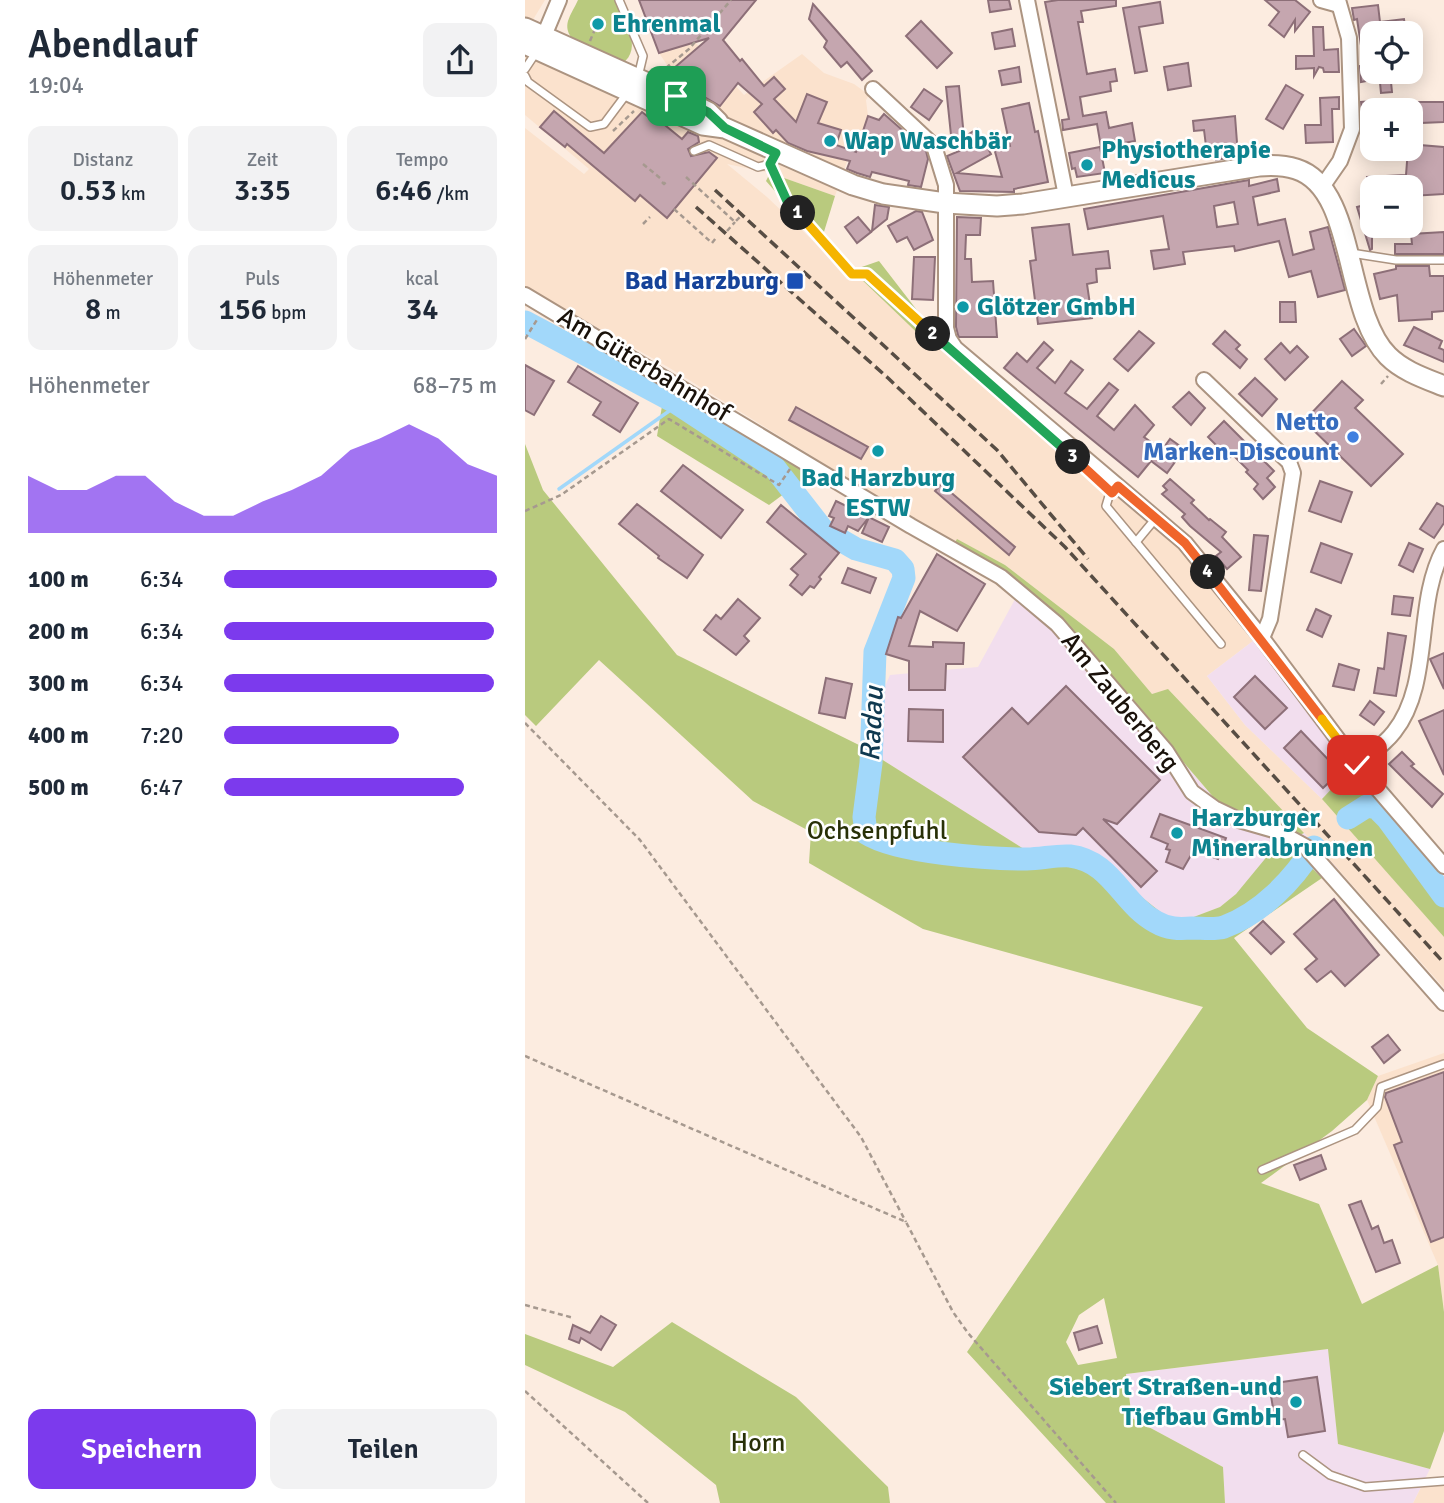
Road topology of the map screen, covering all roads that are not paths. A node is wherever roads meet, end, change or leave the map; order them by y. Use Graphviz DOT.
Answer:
graph roads {
  1 [pos="559,0"];
  2 [pos="619,0"];
  3 [pos="1027,0"];
  4 [pos="1321,0"];
  5 [pos="1338,3"];
  6 [pos="525,27"];
  7 [pos="535,43"];
  8 [pos="525,69"];
  9 [pos="525,76"];
  10 [pos="873,89"];
  11 [pos="634,93"];
  12 [pos="725,128"];
  13 [pos="694,151"];
  14 [pos="773,159"];
  15 [pos="1322,187"];
  16 [pos="1066,196"];
  17 [pos="945,204"];
  18 [pos="1347,252"];
  19 [pos="1444,260"];
  20 [pos="525,295"];
  21 [pos="1204,380"];
  22 [pos="1444,386"];
  23 [pos="762,436"];
  24 [pos="1118,486"];
  25 [pos="1156,519"];
  26 [pos="1136,541"];
  27 [pos="1444,549"];
  28 [pos="1262,638"];
  29 [pos="1221,644"];
  30 [pos="1357,765"];
  31 [pos="1442,861"];
  32 [pos="1444,1003"];
  33 [pos="1444,1064"];
  34 [pos="1262,1170"];
  35 [pos="1303,1455"];
  36 [pos="1444,1481"];
  1 -- 7 [label="street"];
  2 -- 11 [label="lane"];
  3 -- 16 [label="street"];
  4 -- 5 [label="street"];
  5 -- 15 [label="street"];
  6 -- 7 [label="main road"];
  7 -- 8 [label="lane"];
  7 -- 11 [label="main road"];
  9 -- 11 [label="lane"];
  10 -- 17 [label="street"];
  11 -- 12 [label="main road"];
  11 -- 12 [label="main road"];
  12 -- 14 [label="main road"];
  13 -- 14 [label="lane"];
  14 -- 17 [label="main road"];
  15 -- 16 [label="main road"];
  15 -- 18 [label="main road"];
  16 -- 17 [label="main road"];
  17 -- 24 [label="street"];
  18 -- 19 [label="lane"];
  18 -- 22 [label="main road"];
  20 -- 23 [label="street, Am Güterbahnhof"];
  21 -- 28 [label="street"];
  23 -- 32 [label="street, Am Zauberberg"];
  24 -- 25 [label="street"];
  24 -- 26 [label="lane"];
  25 -- 26 [label="lane"];
  25 -- 28 [label="street"];
  26 -- 29 [label="lane"];
  27 -- 30 [label="street"];
  28 -- 30 [label="street"];
  30 -- 31 [label="street"];
  33 -- 34 [label="lane"];
  35 -- 36 [label="lane"];
}
